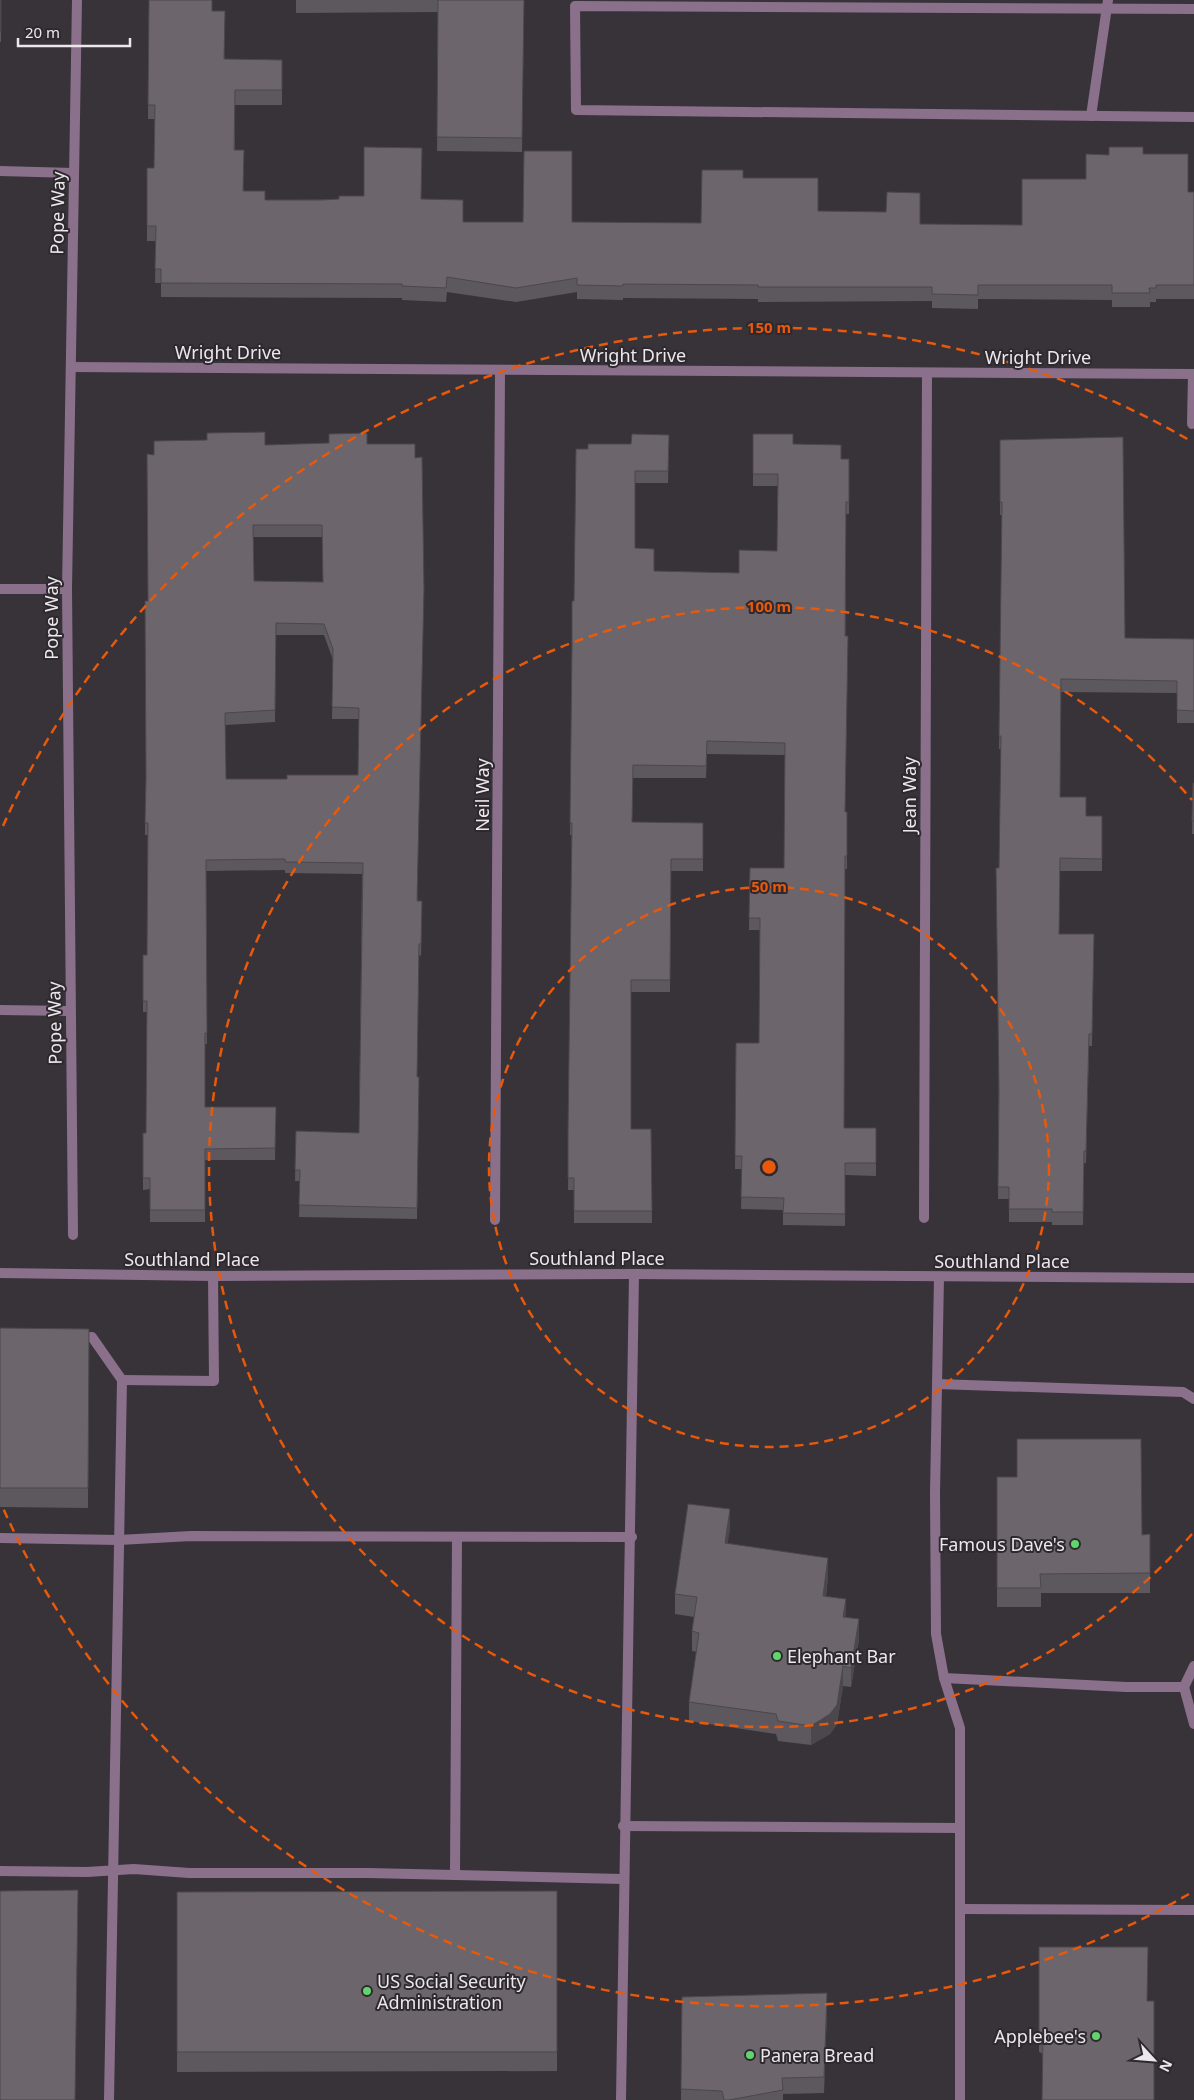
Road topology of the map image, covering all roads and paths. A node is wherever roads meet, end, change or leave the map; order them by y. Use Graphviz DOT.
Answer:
graph roads {
  1 [pos="77,0"];
  2 [pos="1108,4"];
  3 [pos="1194,9"];
  4 [pos="1091,116"];
  5 [pos="1194,117"];
  6 [pos="0,171"];
  7 [pos="74,173"];
  8 [pos="71,367"];
  9 [pos="500,370"];
  10 [pos="927,373"];
  11 [pos="1193,374"];
  12 [pos="1192,424"];
  13 [pos="0,589"];
  14 [pos="67,589"];
  15 [pos="0,1010"];
  16 [pos="70,1011"];
  17 [pos="924,1218"];
  18 [pos="495,1220"];
  19 [pos="72,1236"];
  20 [pos="0,1273"];
  21 [pos="634,1274"];
  22 [pos="212,1276"];
  23 [pos="939,1277"];
  24 [pos="1194,1278"];
  25 [pos="64,1337"];
  26 [pos="122,1380"];
  27 [pos="937,1384"];
  28 [pos="1194,1399"];
  29 [pos="457,1537"];
  30 [pos="632,1537"];
  31 [pos="0,1538"];
  32 [pos="119,1540"];
  33 [pos="1194,1666"];
  34 [pos="944,1678"];
  35 [pos="1184,1687"];
  36 [pos="1194,1692"];
  37 [pos="1194,1724"];
  38 [pos="624,1826"];
  39 [pos="960,1828"];
  40 [pos="113,1870"];
  41 [pos="0,1871"];
  42 [pos="455,1875"];
  43 [pos="622,1879"];
  44 [pos="962,1909"];
  45 [pos="1194,1910"];
  46 [pos="108,2100"];
  47 [pos="621,2100"];
  48 [pos="960,2100"];
  1 -- 7 [label="street, Pope Way"];
  2 -- 3 [label="street"];
  2 -- 4 [label="street"];
  2 -- 4 [label="street"];
  4 -- 5 [label="street"];
  6 -- 7 [label="street"];
  7 -- 8 [label="street, Pope Way"];
  8 -- 9 [label="street, Wright Drive"];
  8 -- 14 [label="street, Pope Way"];
  9 -- 10 [label="street, Wright Drive"];
  9 -- 18 [label="street, Neil Way"];
  10 -- 11 [label="street, Wright Drive"];
  10 -- 17 [label="street, Jean Way"];
  11 -- 12 [label="street"];
  13 -- 14 [label="street"];
  14 -- 16 [label="street, Pope Way"];
  15 -- 16 [label="street"];
  16 -- 19 [label="street, Pope Way"];
  20 -- 22 [label="street, Southland Place"];
  21 -- 22 [label="street, Southland Place"];
  21 -- 23 [label="street, Southland Place"];
  21 -- 30 [label="street"];
  22 -- 26 [label="street"];
  23 -- 24 [label="street, Southland Place"];
  23 -- 27 [label="street"];
  25 -- 26 [label="street"];
  26 -- 32 [label="street"];
  27 -- 28 [label="street"];
  27 -- 34 [label="street"];
  29 -- 30 [label="street"];
  29 -- 32 [label="street"];
  29 -- 42 [label="street"];
  30 -- 38 [label="street"];
  31 -- 32 [label="street"];
  32 -- 40 [label="street"];
  33 -- 35 [label="street"];
  34 -- 35 [label="street"];
  34 -- 39 [label="street"];
  35 -- 36 [label="street"];
  35 -- 37 [label="street"];
  38 -- 39 [label="street"];
  38 -- 43 [label="street"];
  39 -- 44 [label="street"];
  40 -- 41 [label="street"];
  40 -- 42 [label="street"];
  40 -- 46 [label="street"];
  42 -- 43 [label="street"];
  43 -- 47 [label="street"];
  44 -- 45 [label="street"];
  44 -- 48 [label="street"];
}
